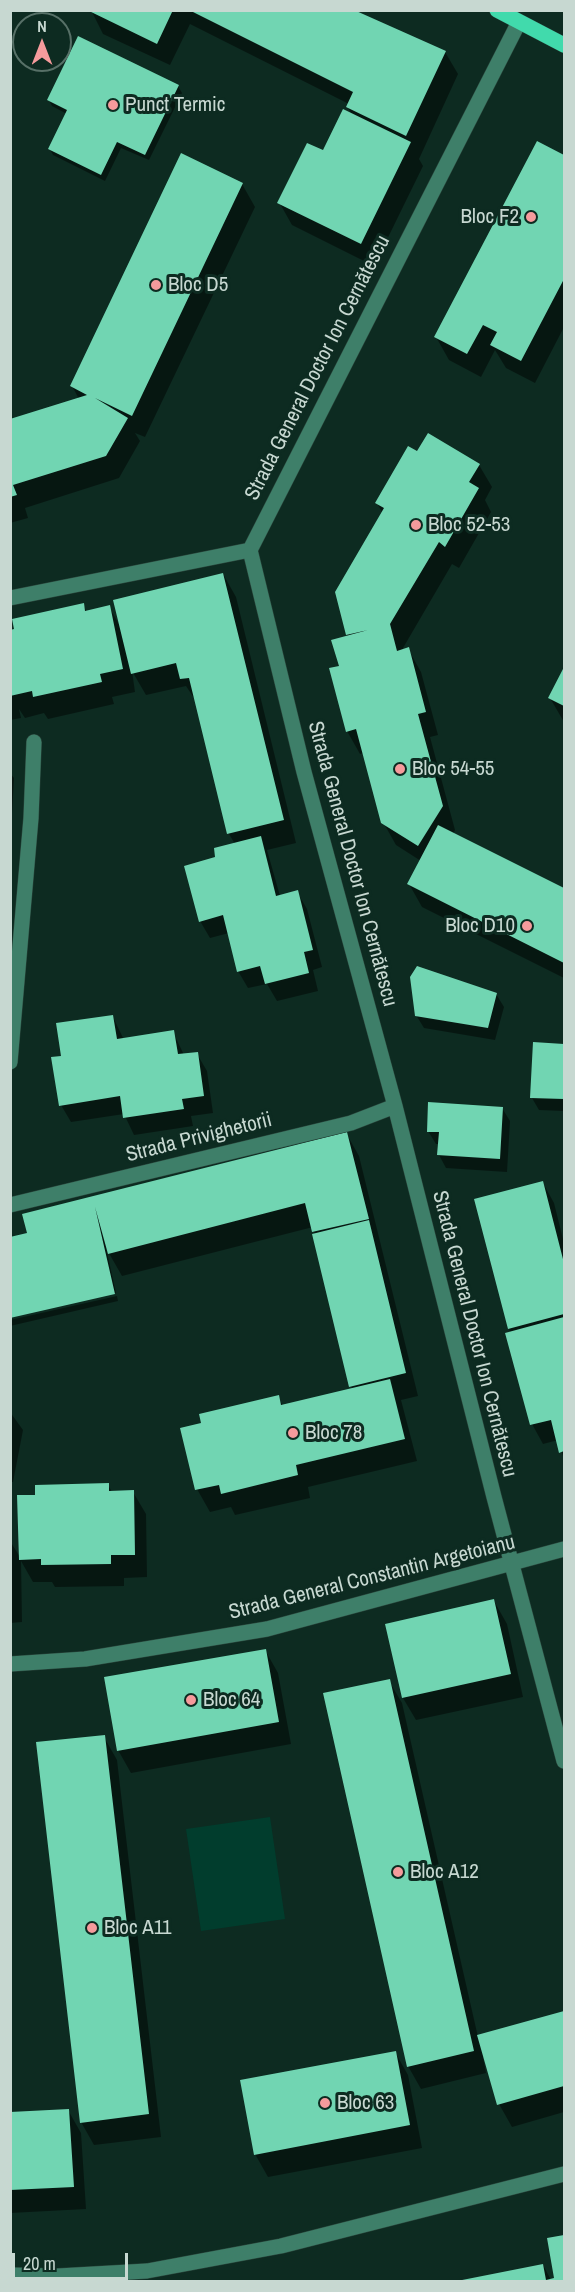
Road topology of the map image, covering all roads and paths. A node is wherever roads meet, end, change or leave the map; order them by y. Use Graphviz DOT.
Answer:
graph roads {
  1 [pos="497,10"];
  2 [pos="519,22"];
  3 [pos="564,45"];
  4 [pos="250,550"];
  5 [pos="10,598"];
  6 [pos="34,742"];
  7 [pos="10,1062"];
  8 [pos="395,1106"];
  9 [pos="10,1205"];
  10 [pos="564,1550"];
  11 [pos="513,1564"];
  12 [pos="10,1664"];
  13 [pos="564,1761"];
  14 [pos="564,2174"];
  15 [pos="10,2275"];
  1 -- 2 [label="main road"];
  2 -- 3 [label="main road"];
  2 -- 4 [label="street, Strada General Doctor Ion Cernătescu"];
  4 -- 5 [label="street"];
  4 -- 8 [label="street, Strada General Doctor Ion Cernătescu"];
  6 -- 7 [label="street"];
  8 -- 9 [label="street, Strada Privighetorii"];
  8 -- 11 [label="street, Strada General Doctor Ion Cernătescu"];
  10 -- 11 [label="street, Strada General Constantin Argetoianu"];
  11 -- 12 [label="street, Strada General Constantin Argetoianu"];
  11 -- 13 [label="street, Strada General Doctor Ion Cernătescu"];
  14 -- 15 [label="street"];
}
